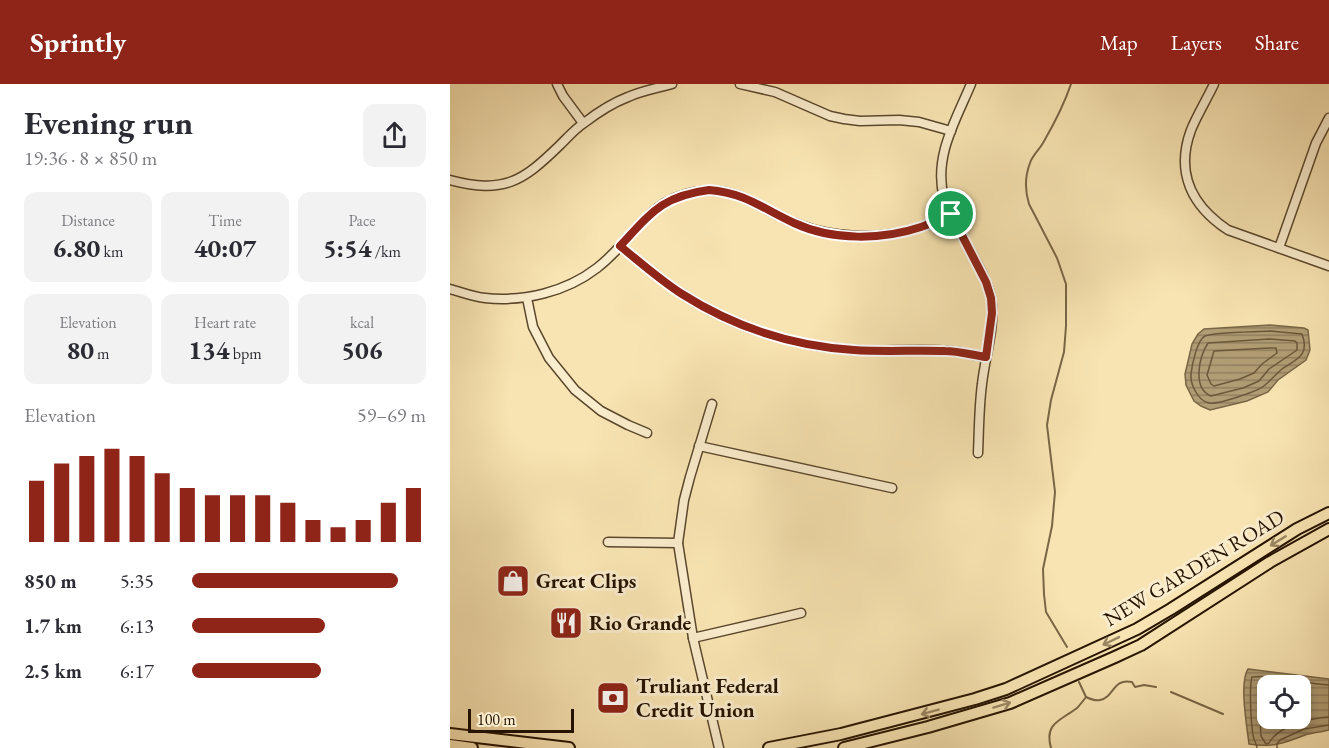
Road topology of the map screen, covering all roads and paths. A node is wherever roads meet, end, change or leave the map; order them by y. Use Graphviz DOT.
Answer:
graph roads {
  1 [pos="557,84"];
  2 [pos="672,84"];
  3 [pos="740,84"];
  4 [pos="971,84"];
  5 [pos="1214,84"];
  6 [pos="777,88"];
  7 [pos="1329,118"];
  8 [pos="583,123"];
  9 [pos="951,131"];
  10 [pos="450,180"];
  11 [pos="951,214"];
  12 [pos="620,246"];
  13 [pos="1279,248"];
  14 [pos="1329,266"];
  15 [pos="450,289"];
  16 [pos="527,298"];
  17 [pos="986,357"];
  18 [pos="712,404"];
  19 [pos="647,433"];
  20 [pos="699,446"];
  21 [pos="978,453"];
  22 [pos="892,488"];
  23 [pos="1329,513"];
  24 [pos="1329,529"];
  25 [pos="608,542"];
  26 [pos="678,543"];
  27 [pos="1245,561"];
  28 [pos="1210,584"];
  29 [pos="1226,590"];
  30 [pos="1171,609"];
  31 [pos="1192,612"];
  32 [pos="801,613"];
  33 [pos="1154,636"];
  34 [pos="693,638"];
  35 [pos="901,719"];
  36 [pos="450,734"];
  37 [pos="862,744"];
  38 [pos="450,746"];
  39 [pos="472,748"];
  40 [pos="569,748"];
  41 [pos="718,748"];
  42 [pos="769,748"];
  43 [pos="844,748"];
  1 -- 8 [label="street"];
  2 -- 8 [label="street"];
  3 -- 6 [label="street"];
  4 -- 9 [label="street"];
  5 -- 13 [label="street"];
  6 -- 9 [label="street"];
  7 -- 13 [label="street"];
  8 -- 10 [label="street"];
  9 -- 11 [label="street"];
  11 -- 12 [label="street"];
  11 -- 17 [label="street"];
  12 -- 16 [label="street"];
  12 -- 17 [label="street"];
  13 -- 14 [label="street"];
  15 -- 16 [label="street"];
  16 -- 19 [label="street"];
  17 -- 21 [label="street"];
  18 -- 20 [label="street"];
  20 -- 22 [label="street"];
  20 -- 26 [label="street"];
  23 -- 27 [label="main road, NEW GARDEN ROAD, one-way"];
  24 -- 29 [label="main road, NEW GARDEN ROAD"];
  25 -- 26 [label="street"];
  26 -- 34 [label="street"];
  27 -- 28 [label="main road, NEW GARDEN ROAD"];
  27 -- 29 [label="main road"];
  28 -- 30 [label="main road, NEW GARDEN ROAD"];
  28 -- 31 [label="main road"];
  29 -- 31 [label="main road, NEW GARDEN ROAD"];
  30 -- 33 [label="main road"];
  30 -- 35 [label="main road, NEW GARDEN ROAD, one-way"];
  31 -- 33 [label="main road, NEW GARDEN ROAD"];
  32 -- 34 [label="street"];
  37 -- 33 [label="main road, NEW GARDEN ROAD, one-way"];
  34 -- 41 [label="street"];
  35 -- 37 [label="main road"];
  35 -- 42 [label="main road, NEW GARDEN ROAD"];
  36 -- 40 [label="main road"];
  37 -- 43 [label="main road, NEW GARDEN ROAD"];
  38 -- 39 [label="main road"];
}
